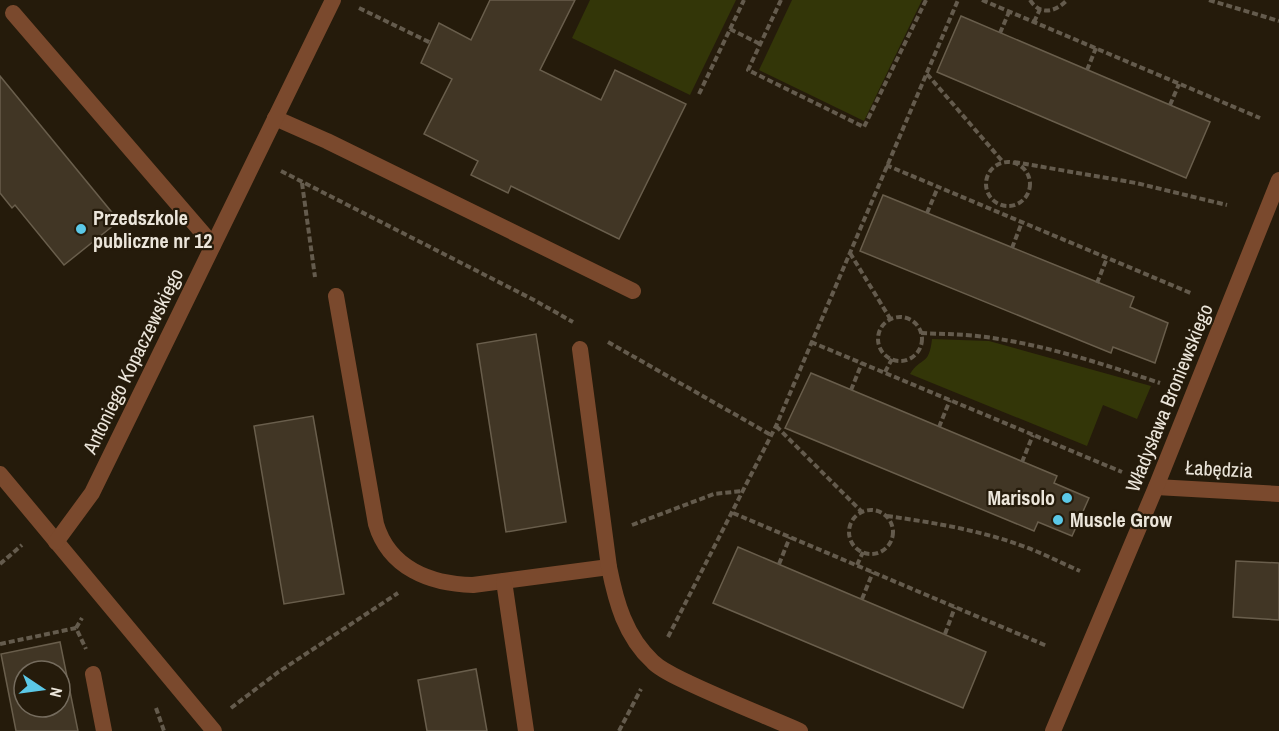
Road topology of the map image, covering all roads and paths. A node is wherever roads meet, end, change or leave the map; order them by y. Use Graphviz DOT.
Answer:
graph roads {
  1 [pos="333,0"];
  2 [pos="744,0"];
  3 [pos="781,0"];
  4 [pos="926,0"];
  5 [pos="958,0"];
  6 [pos="982,0"];
  7 [pos="1030,0"];
  8 [pos="1067,0"];
  9 [pos="1209,0"];
  10 [pos="356,7"];
  11 [pos="1040,9"];
  12 [pos="1009,12"];
  13 [pos="13,13"];
  14 [pos="1279,21"];
  15 [pos="1034,22"];
  16 [pos="730,29"];
  17 [pos="1000,33"];
  18 [pos="431,43"];
  19 [pos="760,44"];
  20 [pos="1096,48"];
  21 [pos="1087,70"];
  22 [pos="927,74"];
  23 [pos="1179,84"];
  24 [pos="699,94"];
  25 [pos="1170,105"];
  26 [pos="275,118"];
  27 [pos="1260,118"];
  28 [pos="1003,162"];
  29 [pos="1014,162"];
  30 [pos="886,165"];
  31 [pos="280,171"];
  32 [pos="1279,180"];
  33 [pos="302,182"];
  34 [pos="938,187"];
  35 [pos="1000,203"];
  36 [pos="1227,205"];
  37 [pos="998,212"];
  38 [pos="927,213"];
  39 [pos="1022,222"];
  40 [pos="213,245"];
  41 [pos="1012,248"];
  42 [pos="850,253"];
  43 [pos="1107,258"];
  44 [pos="1097,283"];
  45 [pos="633,291"];
  46 [pos="1193,294"];
  47 [pos="336,297"];
  48 [pos="891,320"];
  49 [pos="576,323"];
  50 [pos="921,333"];
  51 [pos="606,341"];
  52 [pos="811,342"];
  53 [pos="580,349"];
  54 [pos="892,359"];
  55 [pos="861,363"];
  56 [pos="885,373"];
  57 [pos="1160,383"];
  58 [pos="851,390"];
  59 [pos="950,400"];
  60 [pos="776,426"];
  61 [pos="939,427"];
  62 [pos="771,435"];
  63 [pos="1033,435"];
  64 [pos="1022,462"];
  65 [pos="1122,472"];
  66 [pos="0,474"];
  67 [pos="1156,487"];
  68 [pos="742,491"];
  69 [pos="1279,494"];
  70 [pos="862,512"];
  71 [pos="733,513"];
  72 [pos="887,516"];
  73 [pos="634,524"];
  74 [pos="790,537"];
  75 [pos="56,542"];
  76 [pos="862,552"];
  77 [pos="779,564"];
  78 [pos="857,565"];
  79 [pos="609,567"];
  80 [pos="873,572"];
  81 [pos="1080,572"];
  82 [pos="423,576"];
  83 [pos="504,581"];
  84 [pos="862,599"];
  85 [pos="955,607"];
  86 [pos="945,634"];
  87 [pos="0,644"];
  88 [pos="1047,646"];
  89 [pos="654,663"];
  90 [pos="93,674"];
  91 [pos="226,713"];
  92 [pos="104,731"];
  93 [pos="214,731"];
  94 [pos="526,731"];
  95 [pos="619,731"];
  96 [pos="800,731"];
  97 [pos="1053,731"];
  1 -- 26 [label="street, Antoniego Kopaczewskiego"];
  2 -- 16 [label="path"];
  3 -- 19 [label="path"];
  4 -- 19 [label="path"];
  5 -- 22 [label="path"];
  6 -- 12 [label="path"];
  7 -- 11 [label="path"];
  8 -- 11 [label="path"];
  9 -- 14 [label="path"];
  10 -- 18 [label="path"];
  11 -- 15 [label="path"];
  12 -- 15 [label="path"];
  12 -- 17 [label="path"];
  13 -- 40 [label="street"];
  15 -- 20 [label="path"];
  16 -- 19 [label="path"];
  16 -- 24 [label="path"];
  20 -- 21 [label="path"];
  20 -- 23 [label="path"];
  22 -- 28 [label="path"];
  22 -- 30 [label="path"];
  23 -- 25 [label="path"];
  23 -- 27 [label="path"];
  26 -- 40 [label="street, Antoniego Kopaczewskiego"];
  26 -- 45 [label="street"];
  28 -- 29 [label="path"];
  28 -- 35 [label="path"];
  29 -- 35 [label="path"];
  29 -- 36 [label="path"];
  30 -- 34 [label="path"];
  30 -- 42 [label="path"];
  31 -- 33 [label="path"];
  32 -- 67 [label="street, Władysława Broniewskiego"];
  33 -- 47 [label="path"];
  33 -- 49 [label="path"];
  34 -- 37 [label="path"];
  34 -- 38 [label="path"];
  35 -- 37 [label="path"];
  37 -- 39 [label="path"];
  39 -- 41 [label="path"];
  39 -- 43 [label="path"];
  40 -- 75 [label="street, Antoniego Kopaczewskiego"];
  42 -- 48 [label="path"];
  42 -- 52 [label="path"];
  43 -- 44 [label="path"];
  43 -- 46 [label="path"];
  47 -- 82 [label="street"];
  48 -- 50 [label="path"];
  48 -- 54 [label="path"];
  50 -- 54 [label="path"];
  50 -- 57 [label="path"];
  51 -- 62 [label="path"];
  52 -- 55 [label="path"];
  52 -- 60 [label="path"];
  53 -- 79 [label="street"];
  54 -- 56 [label="path"];
  55 -- 56 [label="path"];
  55 -- 58 [label="path"];
  56 -- 59 [label="path"];
  59 -- 61 [label="path"];
  59 -- 63 [label="path"];
  60 -- 62 [label="path"];
  60 -- 70 [label="path"];
  62 -- 68 [label="path"];
  63 -- 64 [label="path"];
  63 -- 65 [label="path"];
  66 -- 75 [label="street"];
  67 -- 69 [label="street, Łabędzia"];
  67 -- 97 [label="street, Władysława Broniewskiego"];
  68 -- 71 [label="path"];
  68 -- 73 [label="path"];
  70 -- 72 [label="path"];
  70 -- 76 [label="path"];
  71 -- 74 [label="path"];
  71 -- 89 [label="path"];
  72 -- 76 [label="path"];
  72 -- 81 [label="path"];
  74 -- 77 [label="path"];
  74 -- 78 [label="path"];
  75 -- 93 [label="street"];
  76 -- 78 [label="path"];
  78 -- 80 [label="path"];
  79 -- 83 [label="street"];
  79 -- 89 [label="street"];
  80 -- 84 [label="path"];
  80 -- 85 [label="path"];
  82 -- 83 [label="street"];
  82 -- 91 [label="path"];
  83 -- 94 [label="street"];
  85 -- 86 [label="path"];
  85 -- 88 [label="path"];
  87 -- 90 [label="path"];
  89 -- 95 [label="path"];
  89 -- 96 [label="street"];
  90 -- 92 [label="street"];
}
